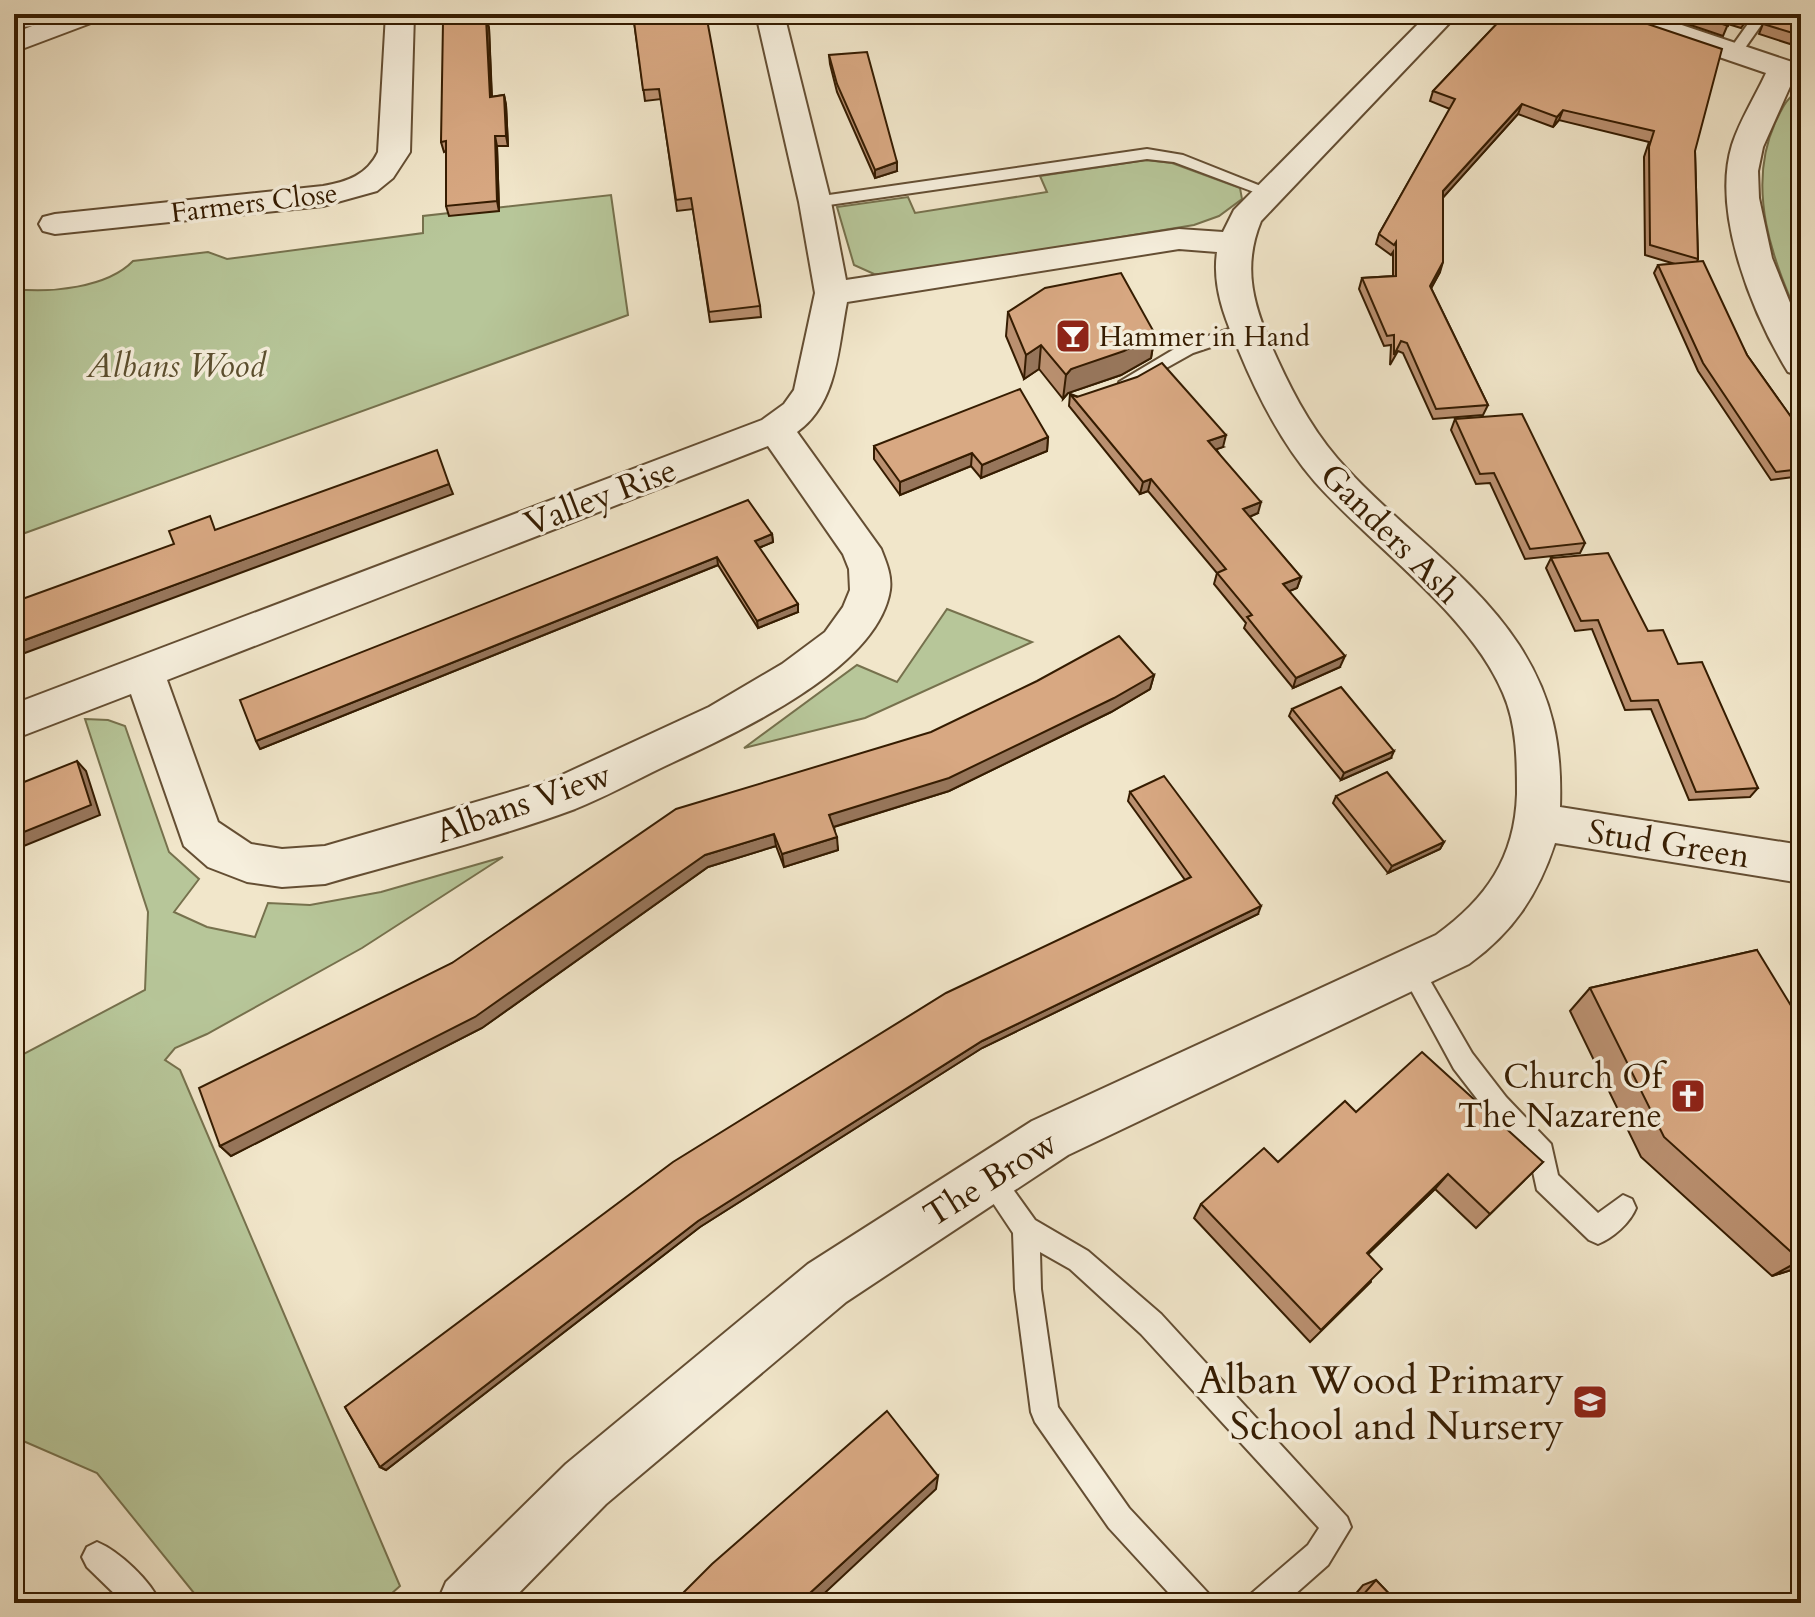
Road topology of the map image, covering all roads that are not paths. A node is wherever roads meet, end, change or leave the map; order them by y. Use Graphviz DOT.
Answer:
graph roads {
  1 [pos="76,14"];
  2 [pos="89,14"];
  3 [pos="400,14"];
  4 [pos="770,14"];
  5 [pos="1444,14"];
  6 [pos="1621,14"];
  7 [pos="1762,14"];
  8 [pos="14,19"];
  9 [pos="14,43"];
  10 [pos="1735,52"];
  11 [pos="1792,72"];
  12 [pos="1268,192"];
  13 [pos="815,202"];
  14 [pos="55,224"];
  15 [pos="1234,243"];
  16 [pos="832,293"];
  17 [pos="1247,329"];
  18 [pos="1801,364"];
  19 [pos="1115,387"];
  20 [pos="775,429"];
  21 [pos="144,673"];
  22 [pos="14,722"];
  23 [pos="1538,822"];
  24 [pos="1801,864"];
  25 [pos="1413,972"];
  26 [pos="988,1176"];
  27 [pos="1623,1208"];
  28 [pos="1026,1229"];
  29 [pos="97,1557"];
  30 [pos="145,1603"];
  31 [pos="467,1603"];
  32 [pos="1198,1603"];
  33 [pos="1262,1603"];
  1 -- 8 [label="street"];
  2 -- 9 [label="street"];
  3 -- 14 [label="street, Farmers Close"];
  4 -- 13 [label="street, Valley Rise"];
  5 -- 12 [label="street"];
  6 -- 10 [label="street"];
  7 -- 10 [label="lane"];
  10 -- 11 [label="street"];
  11 -- 18 [label="street"];
  12 -- 13 [label="lane"];
  12 -- 15 [label="street"];
  13 -- 16 [label="street, Valley Rise"];
  15 -- 16 [label="street"];
  15 -- 17 [label="street, Ganders Ash"];
  16 -- 20 [label="street, Valley Rise"];
  17 -- 19 [label="lane"];
  17 -- 23 [label="street, Ganders Ash"];
  20 -- 21 [label="street, Valley Rise"];
  20 -- 21 [label="street, Albans View"];
  21 -- 22 [label="street, Valley Rise"];
  23 -- 24 [label="street, Stud Green"];
  23 -- 25 [label="street, The Brow"];
  25 -- 26 [label="street, The Brow"];
  25 -- 27 [label="lane"];
  26 -- 28 [label="lane"];
  26 -- 31 [label="street, The Brow"];
  28 -- 32 [label="lane"];
  28 -- 33 [label="lane"];
  29 -- 30 [label="lane"];
}
